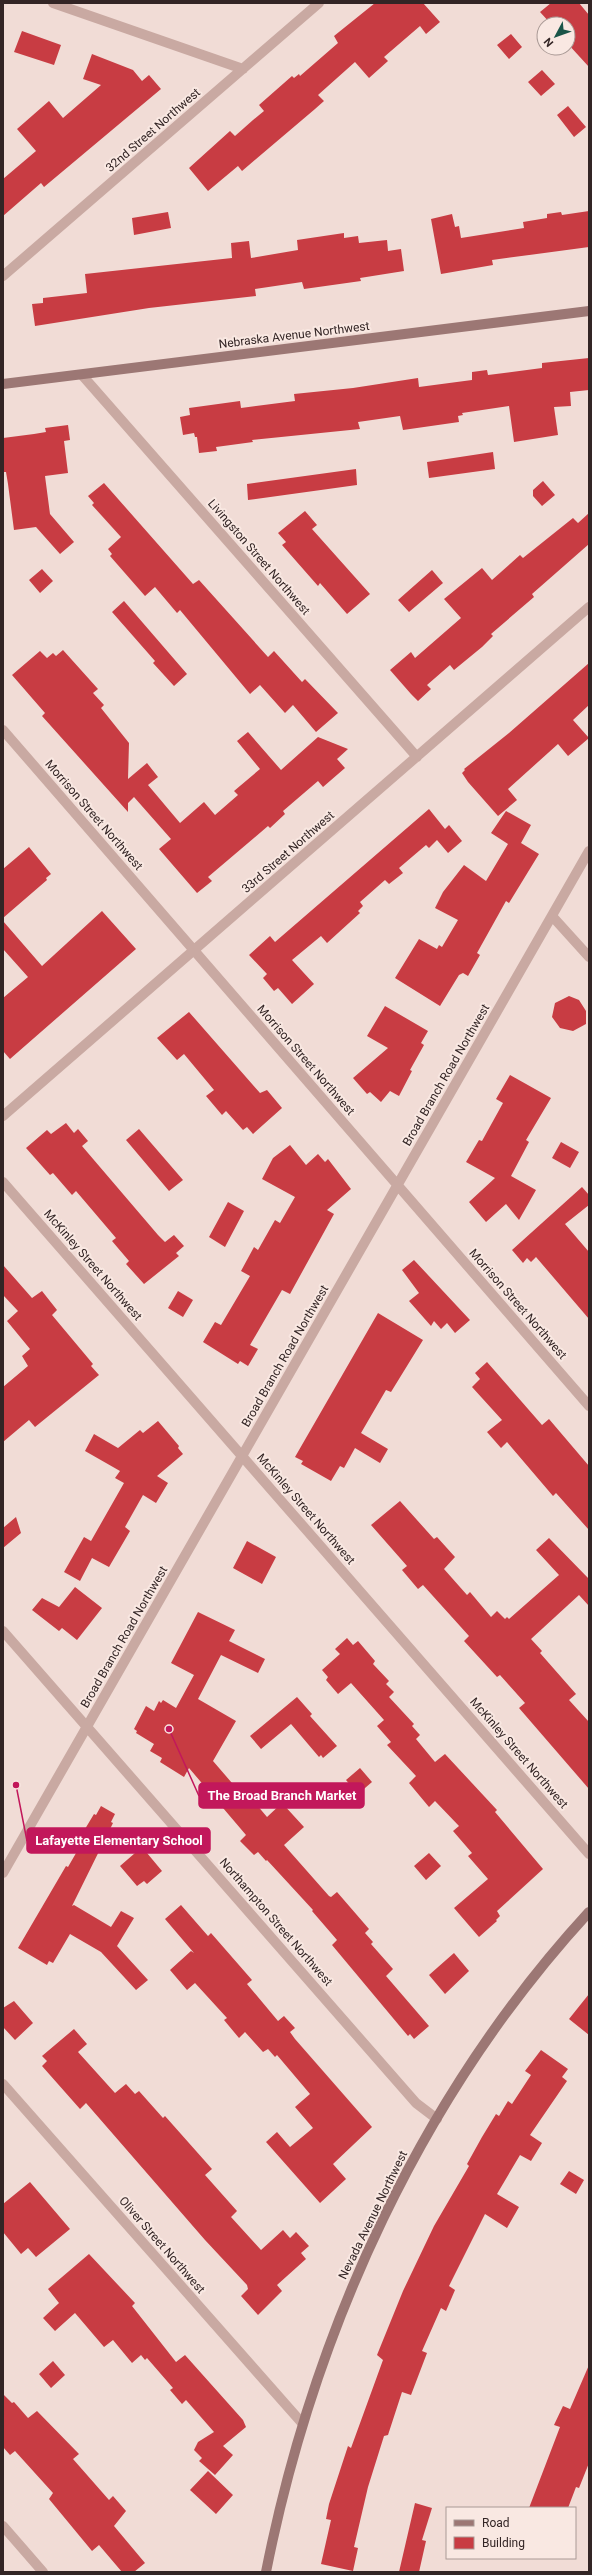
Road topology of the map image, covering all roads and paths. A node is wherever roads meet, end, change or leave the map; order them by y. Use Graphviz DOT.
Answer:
graph roads {
  1 [pos="53,3"];
  2 [pos="319,3"];
  3 [pos="243,69"];
  4 [pos="3,276"];
  5 [pos="589,311"];
  6 [pos="82,375"];
  7 [pos="3,384"];
  8 [pos="589,607"];
  9 [pos="3,730"];
  10 [pos="417,757"];
  11 [pos="589,851"];
  12 [pos="552,916"];
  13 [pos="194,950"];
  14 [pos="589,958"];
  15 [pos="3,1116"];
  16 [pos="3,1182"];
  17 [pos="397,1187"];
  18 [pos="589,1406"];
  19 [pos="243,1457"];
  20 [pos="3,1631"];
  21 [pos="88,1727"];
  22 [pos="589,1854"];
  23 [pos="3,1873"];
  24 [pos="589,1912"];
  25 [pos="3,2084"];
  26 [pos="437,2119"];
  27 [pos="302,2423"];
  28 [pos="3,2526"];
  29 [pos="43,2572"];
  30 [pos="266,2572"];
  1 -- 3 [label="street"];
  2 -- 3 [label="street, 32nd Street Northwest"];
  3 -- 4 [label="street, 32nd Street Northwest"];
  5 -- 6 [label="street, Nebraska Avenue Northwest"];
  6 -- 7 [label="street, Nebraska Avenue Northwest"];
  6 -- 10 [label="street, Livingston Street Northwest"];
  8 -- 10 [label="street, 33rd Street Northwest"];
  9 -- 13 [label="street, Morrison Street Northwest"];
  10 -- 13 [label="street, 33rd Street Northwest"];
  11 -- 12 [label="street, Broad Branch Road Northwest"];
  12 -- 14 [label="street"];
  12 -- 17 [label="street, Broad Branch Road Northwest"];
  13 -- 15 [label="street, 33rd Street Northwest"];
  13 -- 17 [label="street, Morrison Street Northwest"];
  16 -- 19 [label="street, McKinley Street Northwest"];
  17 -- 18 [label="street, Morrison Street Northwest"];
  17 -- 19 [label="street, Broad Branch Road Northwest"];
  19 -- 21 [label="street, Broad Branch Road Northwest"];
  19 -- 22 [label="street, McKinley Street Northwest"];
  20 -- 21 [label="street, Northampton Street Northwest"];
  21 -- 23 [label="street, Broad Branch Road Northwest"];
  21 -- 26 [label="street, Northampton Street Northwest"];
  24 -- 26 [label="street, Nevada Avenue Northwest"];
  25 -- 27 [label="street, Oliver Street Northwest"];
  26 -- 27 [label="street, Nevada Avenue Northwest"];
  27 -- 30 [label="street, Nevada Avenue Northwest"];
  28 -- 29 [label="street"];
}
